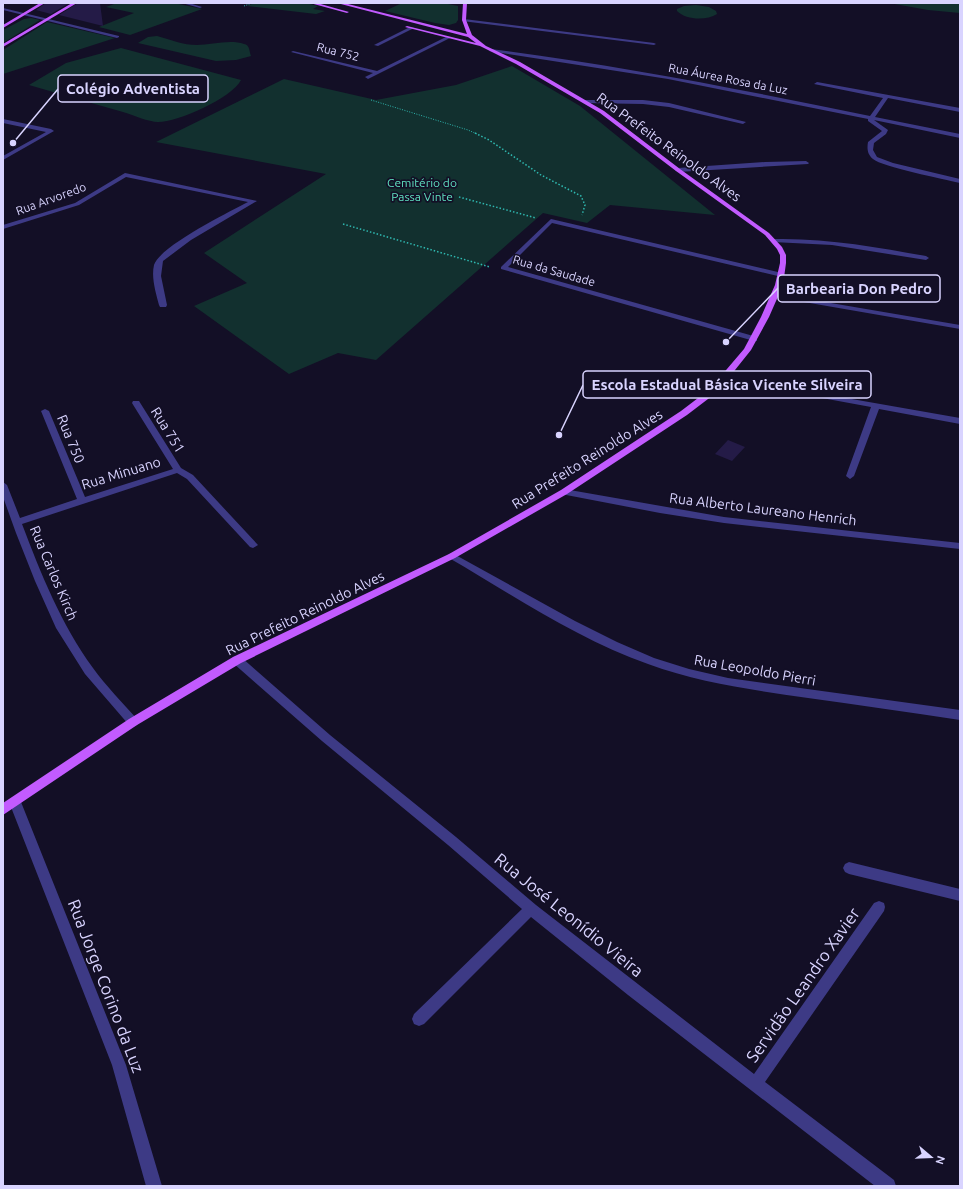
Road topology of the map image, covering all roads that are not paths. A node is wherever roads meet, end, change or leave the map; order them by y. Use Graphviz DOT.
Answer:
graph roads {
  1 [pos="43,3"];
  2 [pos="75,3"];
  3 [pos="184,3"];
  4 [pos="312,3"];
  5 [pos="339,3"];
  6 [pos="465,3"];
  7 [pos="200,7"];
  8 [pos="3,9"];
  9 [pos="352,13"];
  10 [pos="24,14"];
  11 [pos="48,19"];
  12 [pos="464,20"];
  13 [pos="405,26"];
  14 [pos="3,27"];
  15 [pos="412,28"];
  16 [pos="440,36"];
  17 [pos="470,36"];
  18 [pos="117,37"];
  19 [pos="448,38"];
  20 [pos="654,44"];
  21 [pos="3,46"];
  22 [pos="376,46"];
  23 [pos="484,47"];
  24 [pos="491,50"];
  25 [pos="293,52"];
  26 [pos="377,72"];
  27 [pos="368,77"];
  28 [pos="817,84"];
  29 [pos="886,97"];
  30 [pos="586,102"];
  31 [pos="960,110"];
  32 [pos="871,118"];
  33 [pos="3,121"];
  34 [pos="743,122"];
  35 [pos="960,136"];
  36 [pos="3,158"];
  37 [pos="806,163"];
  38 [pos="678,170"];
  39 [pos="960,181"];
  40 [pos="3,227"];
  41 [pos="775,241"];
  42 [pos="926,258"];
  43 [pos="782,275"];
  44 [pos="775,296"];
  45 [pos="163,305"];
  46 [pos="960,327"];
  47 [pos="754,339"];
  48 [pos="724,378"];
  49 [pos="136,403"];
  50 [pos="876,406"];
  51 [pos="45,411"];
  52 [pos="960,421"];
  53 [pos="178,470"];
  54 [pos="850,476"];
  55 [pos="3,485"];
  56 [pos="564,492"];
  57 [pos="82,500"];
  58 [pos="17,522"];
  59 [pos="253,544"];
  60 [pos="960,546"];
  61 [pos="452,556"];
  62 [pos="237,660"];
  63 [pos="960,715"];
  64 [pos="133,722"];
  65 [pos="15,802"];
  66 [pos="3,810"];
  67 [pos="849,868"];
  68 [pos="960,895"];
  69 [pos="879,907"];
  70 [pos="530,909"];
  71 [pos="419,1020"];
  72 [pos="756,1083"];
  73 [pos="154,1186"];
  74 [pos="888,1186"];
  1 -- 10 [label="main road"];
  2 -- 11 [label="main road"];
  3 -- 7 [label="street"];
  4 -- 9 [label="main road"];
  5 -- 17 [label="main road"];
  6 -- 12 [label="main road"];
  8 -- 10 [label="street"];
  10 -- 11 [label="street"];
  10 -- 14 [label="main road"];
  11 -- 18 [label="street"];
  11 -- 21 [label="main road"];
  12 -- 17 [label="main road"];
  12 -- 20 [label="street"];
  13 -- 15 [label="main road"];
  15 -- 16 [label="main road"];
  15 -- 22 [label="street"];
  16 -- 17 [label="main road"];
  16 -- 19 [label="main road"];
  17 -- 23 [label="main road, Rua Prefeito Reinoldo Alves"];
  19 -- 23 [label="main road"];
  19 -- 26 [label="street"];
  23 -- 24 [label="main road, Rua Prefeito Reinoldo Alves"];
  24 -- 30 [label="main road, Rua Prefeito Reinoldo Alves"];
  24 -- 32 [label="street, Rua Áurea Rosa da Luz"];
  25 -- 26 [label="street, Rua 752"];
  26 -- 27 [label="street"];
  28 -- 29 [label="street"];
  29 -- 31 [label="street"];
  29 -- 32 [label="street"];
  30 -- 34 [label="street"];
  30 -- 38 [label="main road, Rua Prefeito Reinoldo Alves"];
  32 -- 35 [label="street, Rua Áurea Rosa da Luz"];
  32 -- 39 [label="street"];
  33 -- 36 [label="street"];
  37 -- 38 [label="street"];
  38 -- 41 [label="main road, Rua Prefeito Reinoldo Alves"];
  40 -- 45 [label="street, Rua Arvoredo"];
  41 -- 42 [label="street"];
  41 -- 43 [label="main road, Rua Prefeito Reinoldo Alves"];
  43 -- 44 [label="main road, Rua Prefeito Reinoldo Alves"];
  43 -- 47 [label="street, Rua da Saudade"];
  44 -- 46 [label="street"];
  44 -- 47 [label="main road, Rua Prefeito Reinoldo Alves"];
  47 -- 48 [label="main road, Rua Prefeito Reinoldo Alves"];
  48 -- 50 [label="street"];
  48 -- 56 [label="main road, Rua Prefeito Reinoldo Alves"];
  49 -- 53 [label="street, Rua 751"];
  50 -- 52 [label="street"];
  50 -- 54 [label="street"];
  51 -- 57 [label="street, Rua 750"];
  53 -- 57 [label="street, Rua Minuano"];
  53 -- 59 [label="street, Rua Minuano"];
  55 -- 58 [label="street, Rua Carlos Kirch"];
  56 -- 60 [label="street, Rua Alberto Laureano Henrich"];
  56 -- 61 [label="main road, Rua Prefeito Reinoldo Alves"];
  57 -- 58 [label="street, Rua Minuano"];
  58 -- 64 [label="street, Rua Carlos Kirch"];
  61 -- 62 [label="main road, Rua Prefeito Reinoldo Alves"];
  61 -- 63 [label="street, Rua Leopoldo Pierri"];
  62 -- 64 [label="main road, Rua Prefeito Reinoldo Alves"];
  62 -- 70 [label="street, Rua José Leonídio Vieira"];
  64 -- 65 [label="main road, Rua Prefeito Reinoldo Alves"];
  65 -- 66 [label="main road, Rua Prefeito Reinoldo Alves"];
  65 -- 73 [label="street, Rua Jorge Corino da Luz"];
  67 -- 68 [label="street"];
  69 -- 72 [label="street, Servidão Leandro Xavier"];
  70 -- 71 [label="street"];
  70 -- 72 [label="street, Rua José Leonídio Vieira"];
  72 -- 74 [label="street, Rua José Leonídio Vieira"];
}
